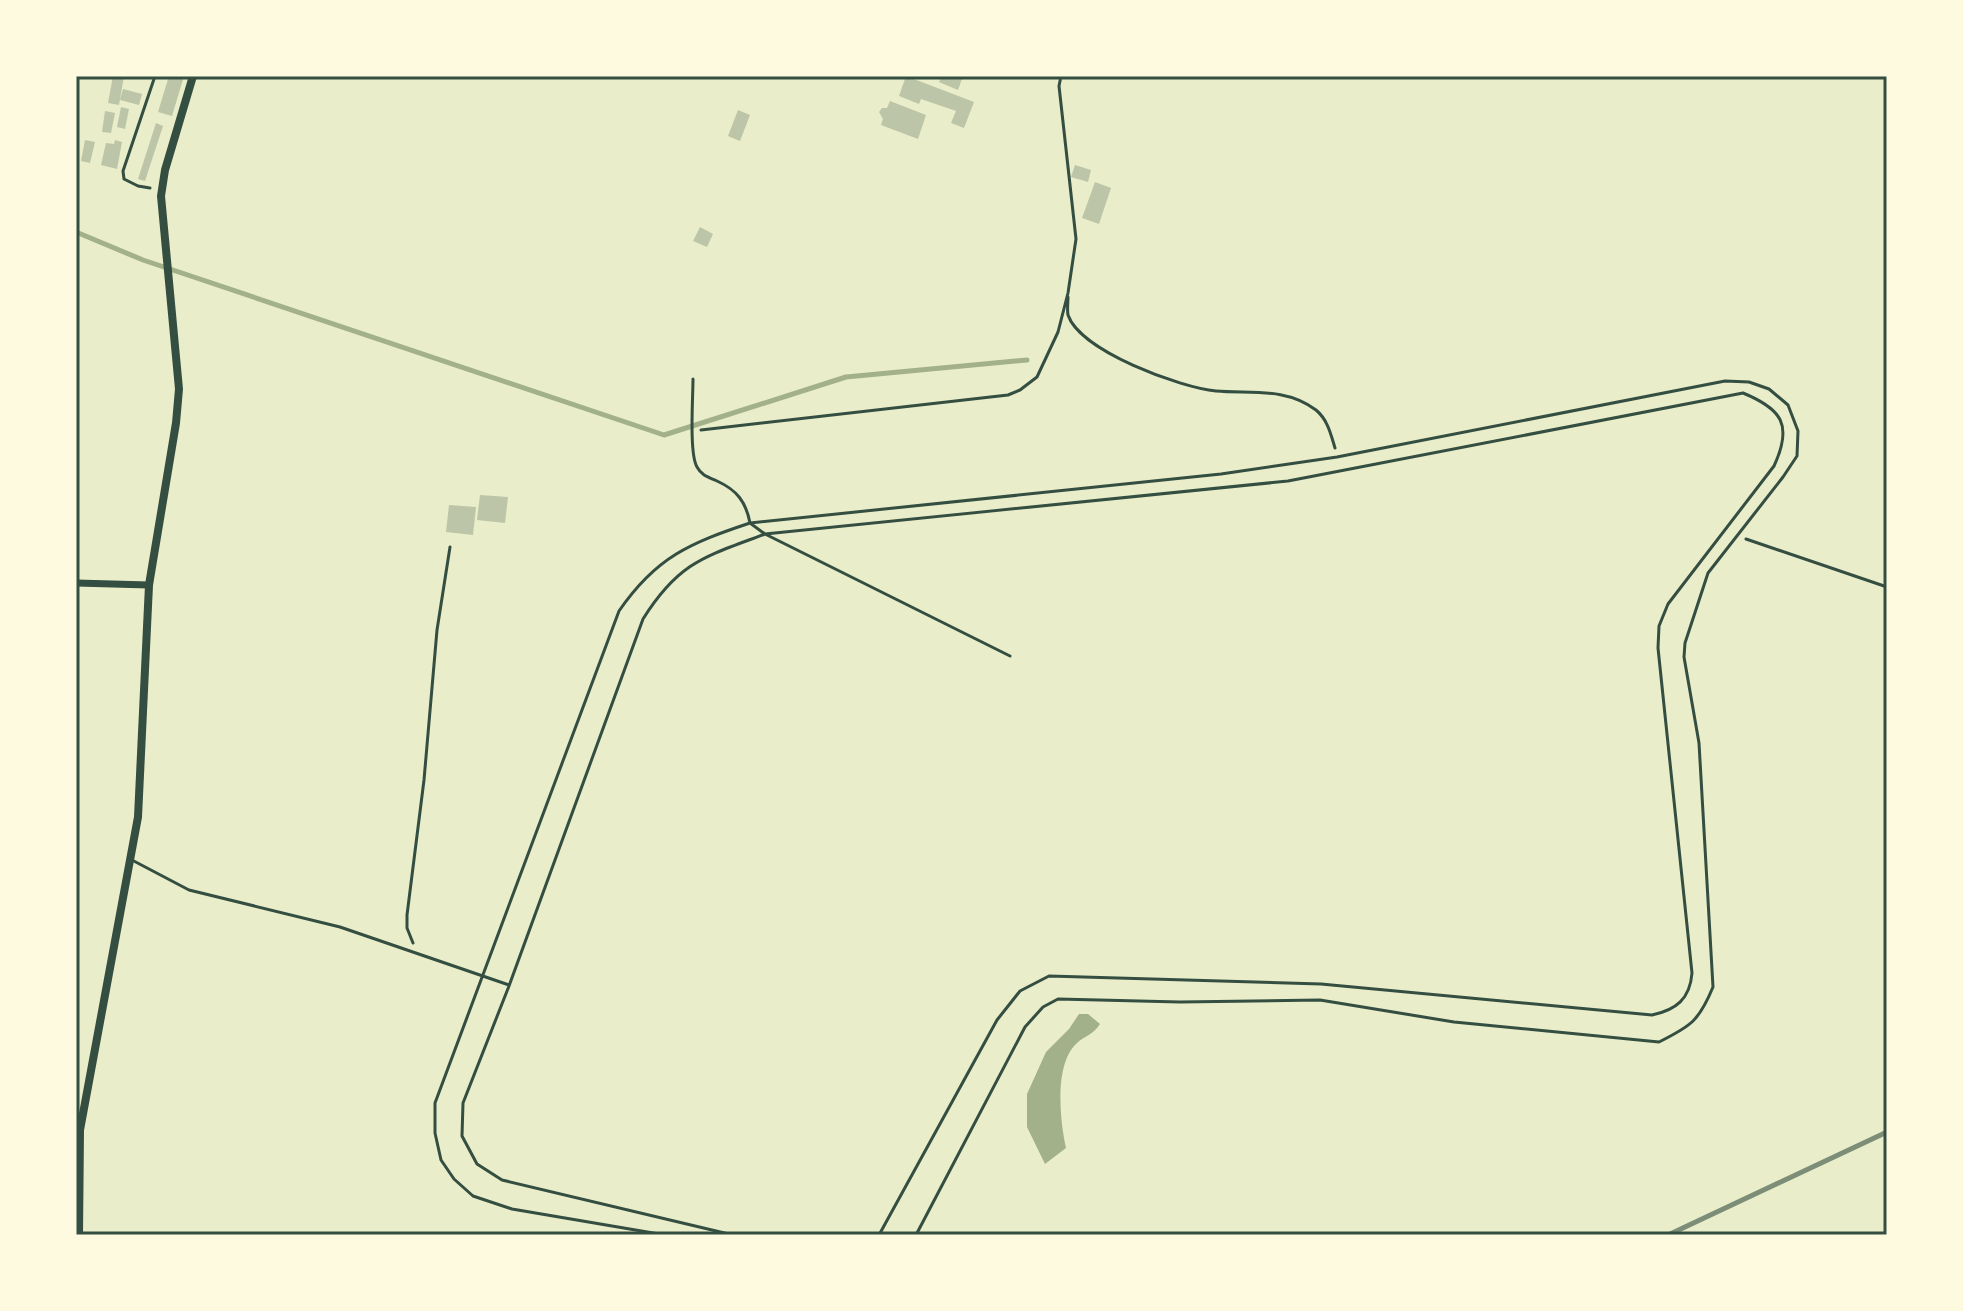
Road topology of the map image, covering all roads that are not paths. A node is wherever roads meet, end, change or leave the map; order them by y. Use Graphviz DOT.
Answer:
graph roads {
  1 [pos="193,76"];
  2 [pos="693,379"];
  3 [pos="750,523"];
  4 [pos="765,534"];
  5 [pos="76,583"];
  6 [pos="149,585"];
  7 [pos="1010,656"];
  8 [pos="130,859"];
  9 [pos="482,976"];
  10 [pos="509,986"];
  11 [pos="78,1218"];
  12 [pos="79,1235"];
  13 [pos="665,1235"];
  14 [pos="733,1235"];
  15 [pos="879,1235"];
  16 [pos="916,1235"];
  1 -- 6 [label="street"];
  2 -- 3 [label="lane"];
  3 -- 4 [label="lane"];
  3 -- 9 [label="lane"];
  3 -- 16 [label="lane"];
  4 -- 7 [label="lane"];
  4 -- 10 [label="lane"];
  4 -- 15 [label="lane"];
  5 -- 6 [label="street"];
  6 -- 8 [label="street"];
  8 -- 9 [label="lane"];
  8 -- 11 [label="street"];
  9 -- 10 [label="lane"];
  9 -- 13 [label="lane"];
  10 -- 14 [label="lane"];
  11 -- 12 [label="street"];
}
